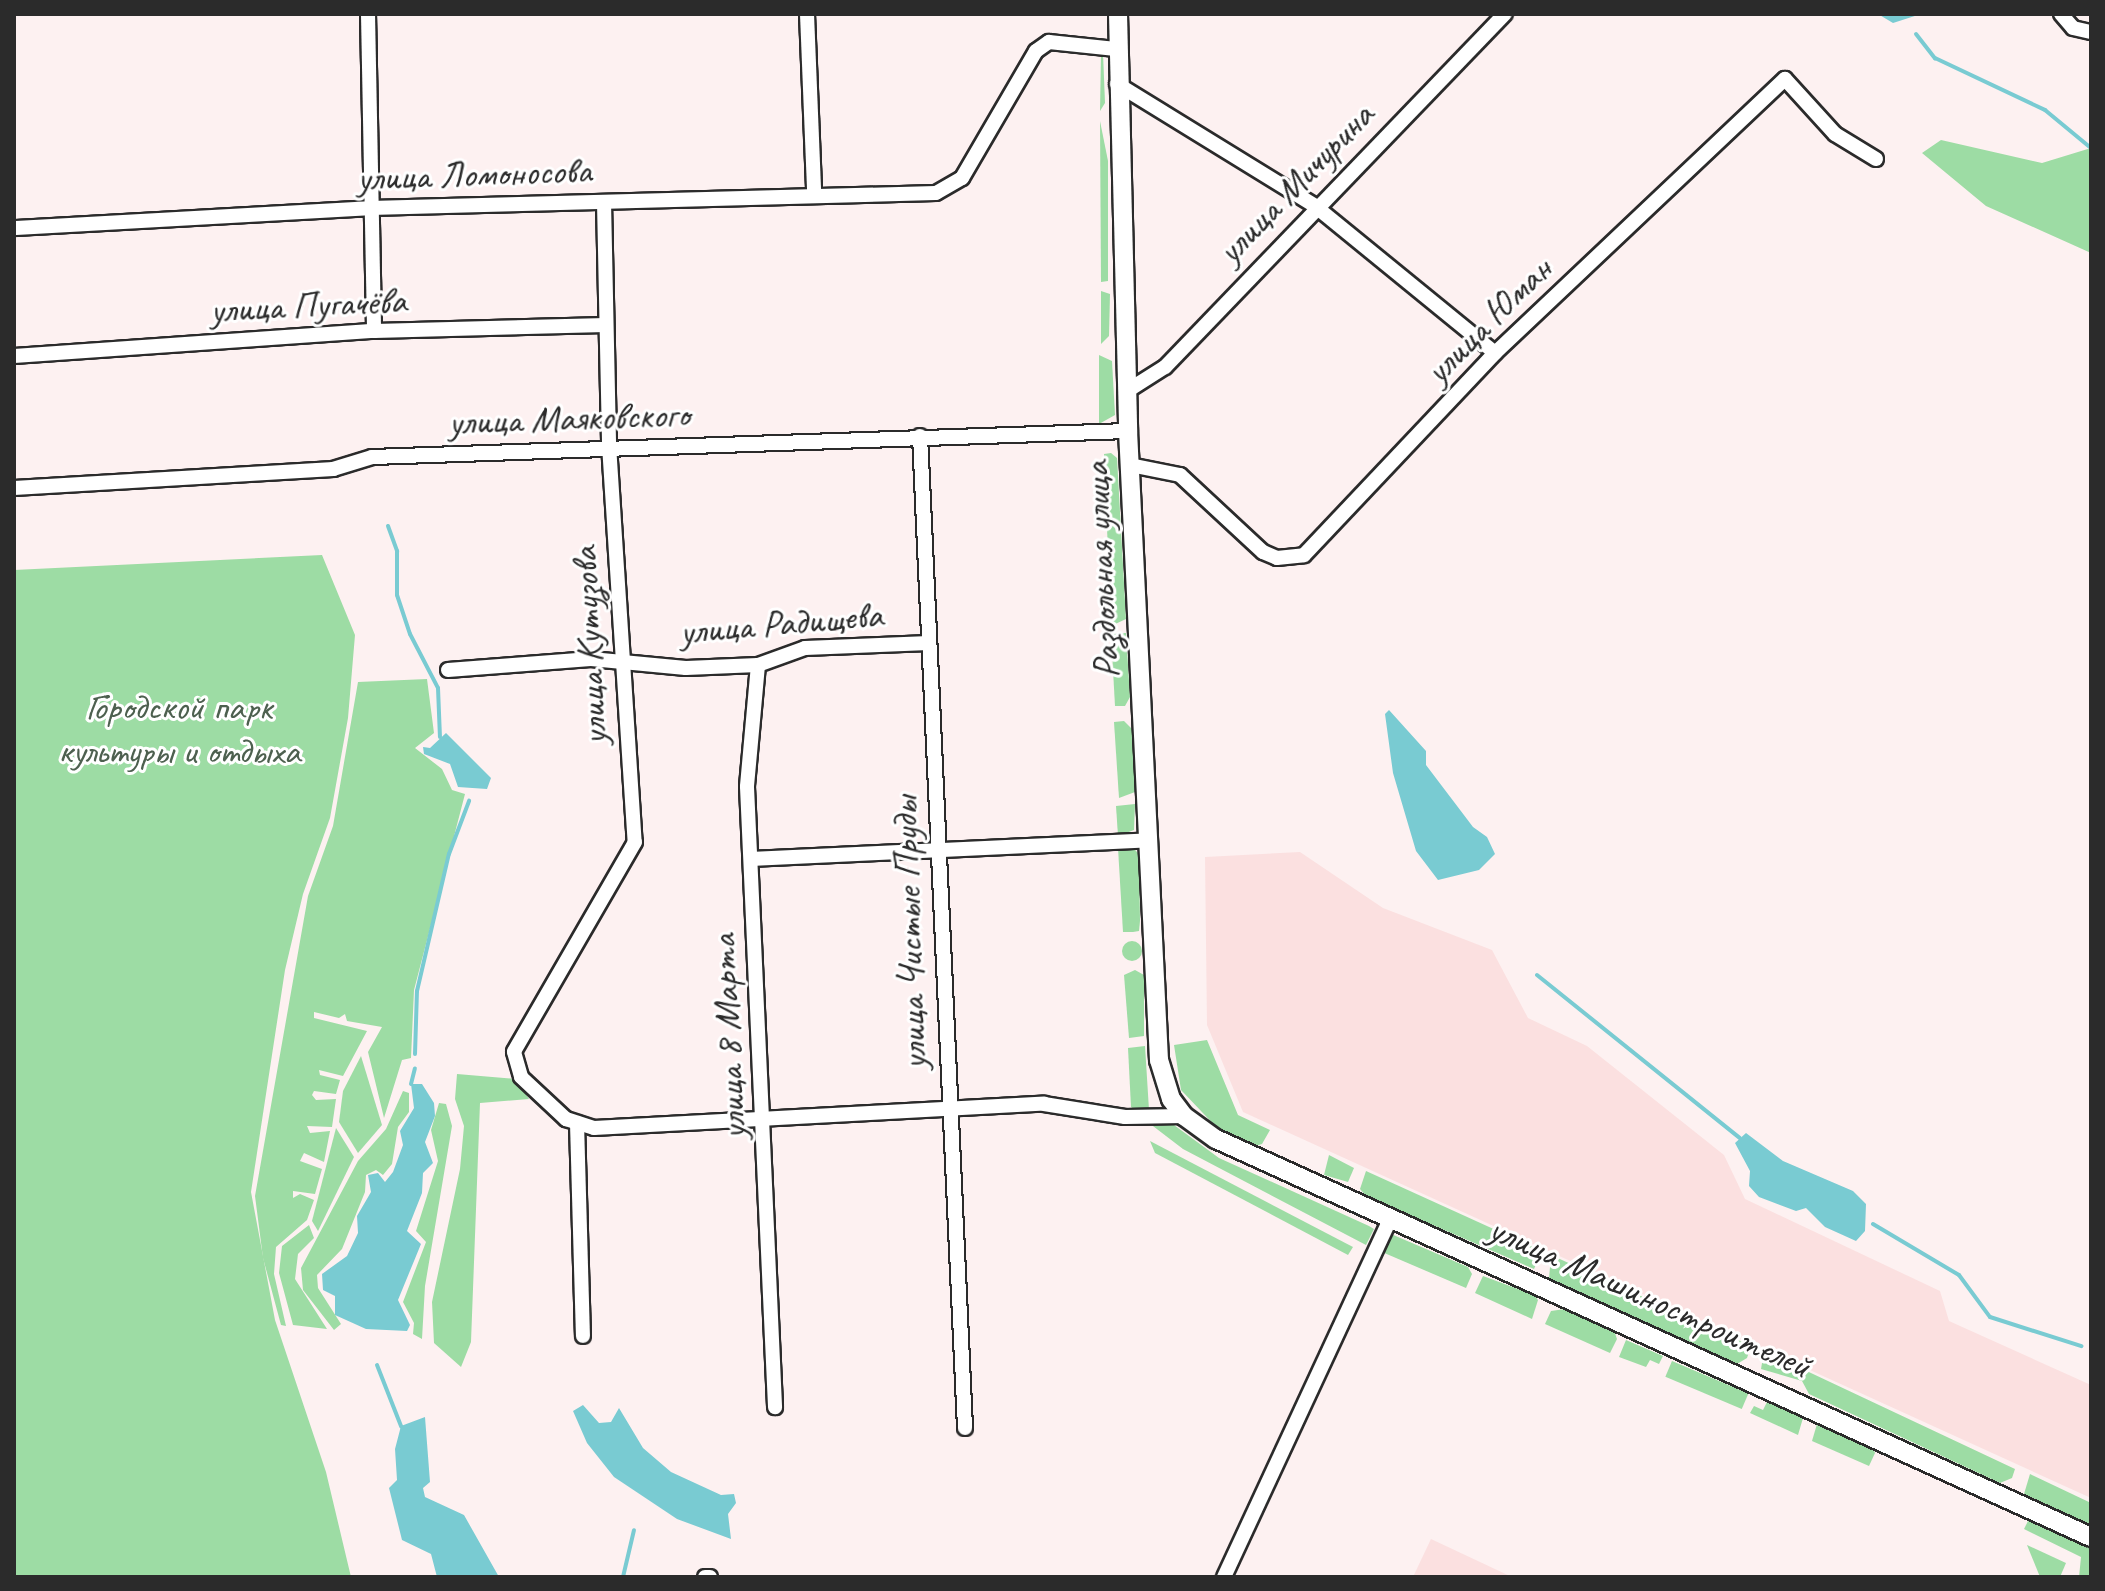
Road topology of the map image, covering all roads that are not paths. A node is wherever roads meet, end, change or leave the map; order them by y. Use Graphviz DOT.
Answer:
graph roads {
  1 [pos="368,14"];
  2 [pos="807,14"];
  3 [pos="1118,14"];
  4 [pos="1505,14"];
  5 [pos="2061,14"];
  6 [pos="2091,32"];
  7 [pos="1116,49"];
  8 [pos="1117,84"];
  9 [pos="1876,159"];
  10 [pos="814,192"];
  11 [pos="604,202"];
  12 [pos="1315,206"];
  13 [pos="370,208"];
  14 [pos="14,228"];
  15 [pos="606,325"];
  16 [pos="374,331"];
  17 [pos="1495,353"];
  18 [pos="14,356"];
  19 [pos="1127,391"];
  20 [pos="1128,431"];
  21 [pos="920,436"];
  22 [pos="609,445"];
  23 [pos="1130,465"];
  24 [pos="14,488"];
  25 [pos="929,643"];
  26 [pos="621,662"];
  27 [pos="758,665"];
  28 [pos="448,670"];
  29 [pos="1149,840"];
  30 [pos="938,848"];
  31 [pos="752,859"];
  32 [pos="948,1112"];
  33 [pos="1184,1116"];
  34 [pos="764,1121"];
  35 [pos="577,1123"];
  36 [pos="1391,1218"];
  37 [pos="583,1336"];
  38 [pos="775,1407"];
  39 [pos="965,1428"];
  40 [pos="2091,1537"];
  41 [pos="1224,1577"];
  1 -- 13 [label="street"];
  2 -- 10 [label="street"];
  3 -- 7 [label="street, Раздольная улица"];
  4 -- 12 [label="street, улица Мичурина"];
  5 -- 6 [label="street"];
  7 -- 8 [label="street, Раздольная улица"];
  7 -- 10 [label="street, улица Ломоносова"];
  8 -- 12 [label="street"];
  8 -- 19 [label="street, Раздольная улица"];
  9 -- 17 [label="street, улица Юман"];
  10 -- 11 [label="street, улица Ломоносова"];
  11 -- 13 [label="street, улица Ломоносова"];
  11 -- 15 [label="street, улица Кутузова"];
  12 -- 17 [label="street"];
  12 -- 19 [label="street, улица Мичурина"];
  13 -- 14 [label="street, улица Ломоносова"];
  13 -- 16 [label="street"];
  15 -- 16 [label="street, улица Пугачёва"];
  15 -- 22 [label="street, улица Кутузова"];
  16 -- 18 [label="street, улица Пугачёва"];
  17 -- 23 [label="street, улица Юман"];
  19 -- 20 [label="street, Раздольная улица"];
  20 -- 21 [label="street, улица Маяковского"];
  20 -- 23 [label="street, Раздольная улица"];
  21 -- 22 [label="street, улица Маяковского"];
  21 -- 25 [label="street, улица Чистые Пруды"];
  22 -- 24 [label="street, улица Маяковского"];
  22 -- 26 [label="street, улица Кутузова"];
  23 -- 29 [label="street, Раздольная улица"];
  25 -- 27 [label="street, улица Радищева"];
  25 -- 30 [label="street, улица Чистые Пруды"];
  26 -- 27 [label="street, улица Радищева"];
  26 -- 28 [label="street, улица Радищева"];
  26 -- 35 [label="street, улица Кутузова"];
  27 -- 31 [label="street, улица 8 Марта"];
  29 -- 30 [label="street"];
  29 -- 33 [label="street, Раздольная улица"];
  30 -- 31 [label="street"];
  30 -- 32 [label="street, улица Чистые Пруды"];
  31 -- 34 [label="street, улица 8 Марта"];
  32 -- 33 [label="street"];
  32 -- 34 [label="street"];
  32 -- 39 [label="street, улица Чистые Пруды"];
  33 -- 36 [label="street, улица Машиностроителей"];
  34 -- 35 [label="street"];
  34 -- 38 [label="street, улица 8 Марта"];
  35 -- 37 [label="street"];
  36 -- 40 [label="street, улица Машиностроителей"];
  36 -- 41 [label="street"];
}
